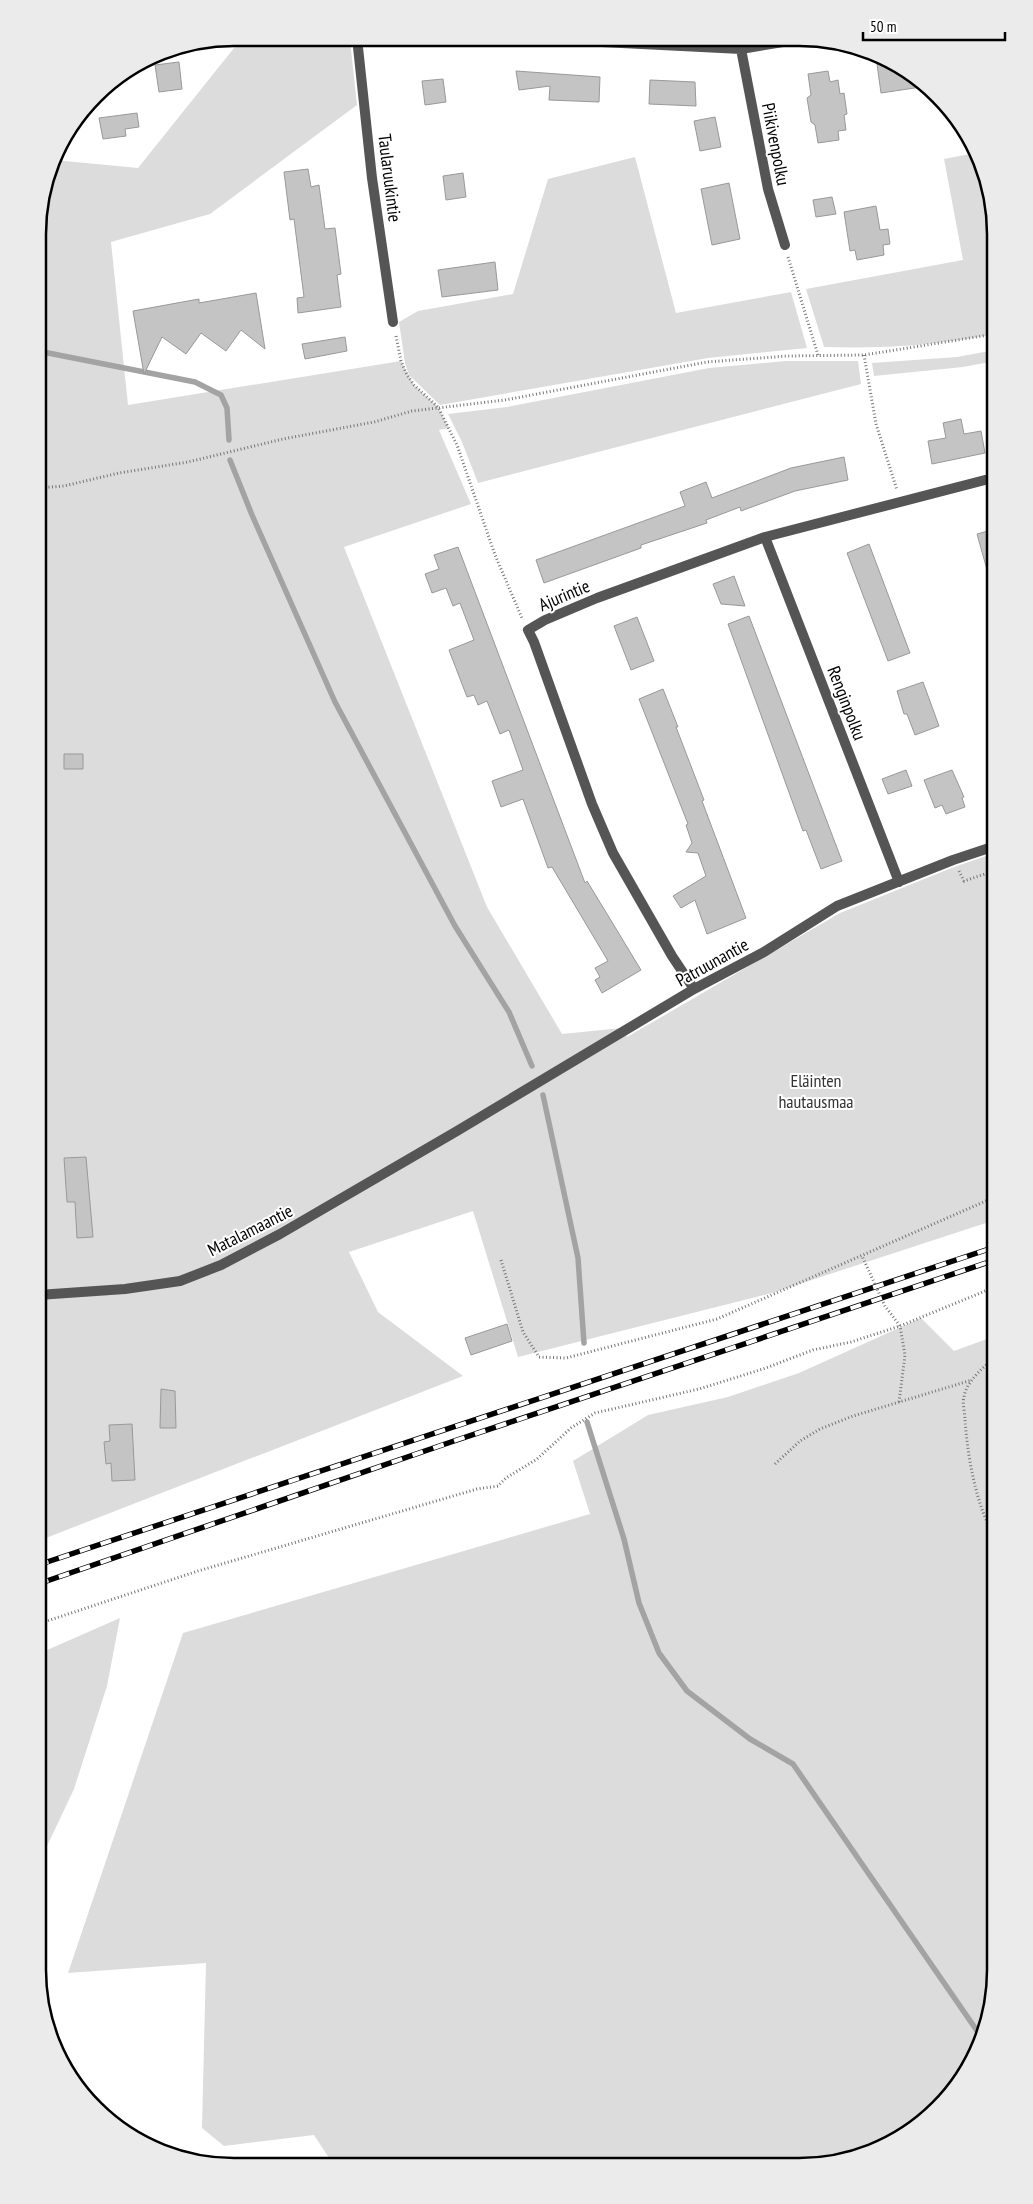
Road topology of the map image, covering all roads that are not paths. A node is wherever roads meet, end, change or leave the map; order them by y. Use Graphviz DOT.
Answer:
graph roads {
  1 [pos="358,46"];
  2 [pos="697,46"];
  3 [pos="755,46"];
  4 [pos="741,48"];
  5 [pos="785,245"];
  6 [pos="393,322"];
  7 [pos="987,480"];
  8 [pos="765,537"];
  9 [pos="987,849"];
  10 [pos="899,882"];
  11 [pos="694,989"];
  12 [pos="457,1131"];
  13 [pos="46,1295"];
  1 -- 6 [label="street, Taularuukintie"];
  2 -- 4 [label="street"];
  3 -- 4 [label="street"];
  4 -- 5 [label="street, Piikivenpolku"];
  7 -- 8 [label="street, Ajurintie"];
  8 -- 10 [label="street, Renginpolku"];
  8 -- 11 [label="street, Ajurintie"];
  9 -- 10 [label="street, Patruunantie"];
  10 -- 11 [label="street, Patruunantie"];
  11 -- 12 [label="street, Patruunantie"];
  12 -- 13 [label="street, Matalamaantie"];
}
